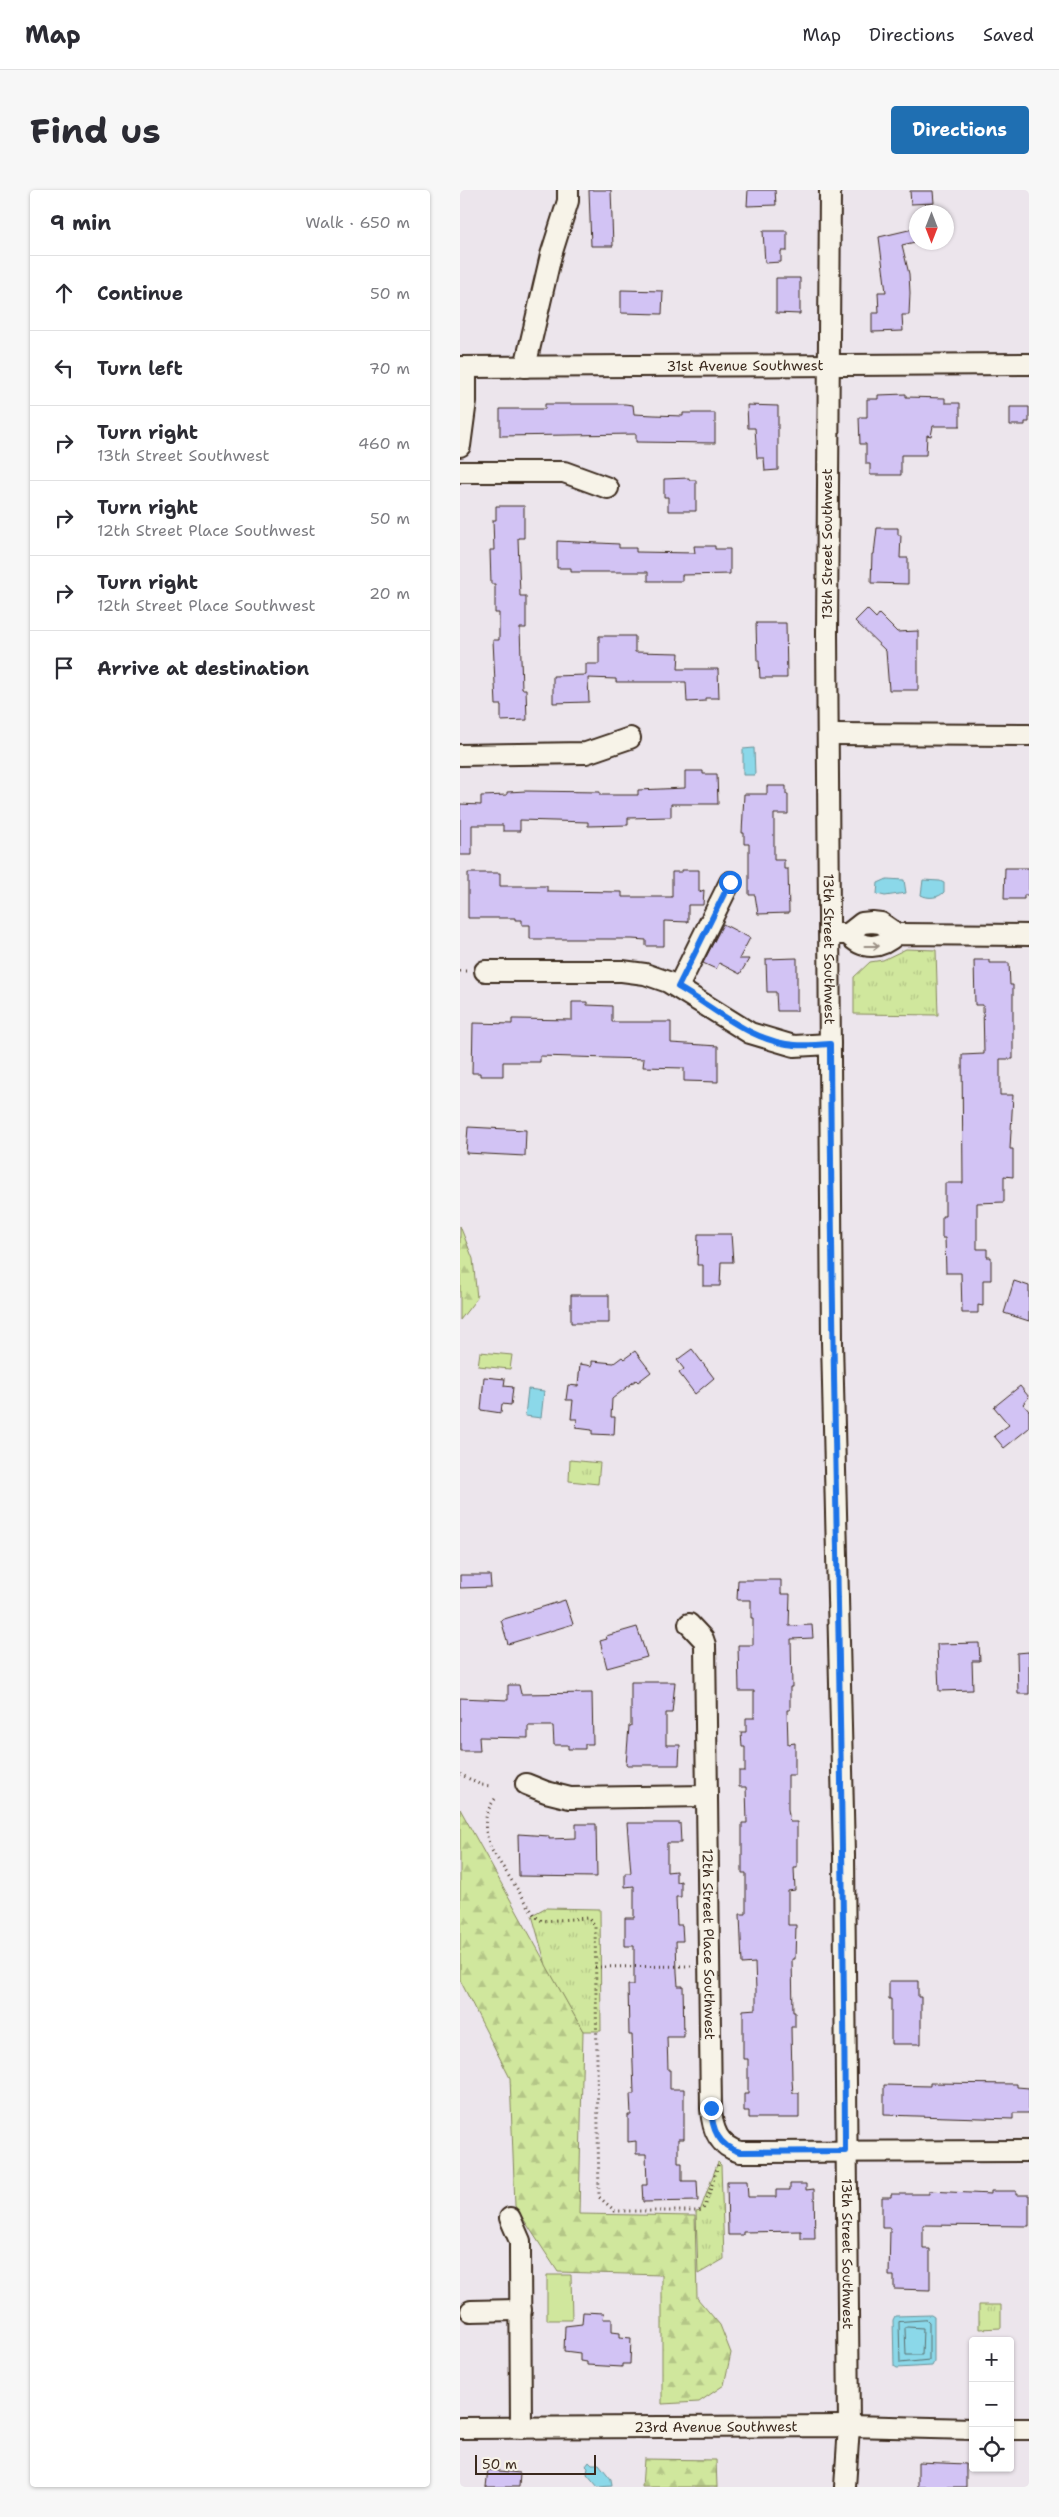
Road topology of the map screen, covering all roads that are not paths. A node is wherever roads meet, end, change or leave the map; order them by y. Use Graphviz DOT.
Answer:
graph roads {
  1 [pos="568,190"];
  2 [pos="830,190"];
  3 [pos="1029,364"];
  4 [pos="828,365"];
  5 [pos="463,367"];
  6 [pos="525,367"];
  7 [pos="460,446"];
  8 [pos="460,472"];
  9 [pos="608,488"];
  10 [pos="828,734"];
  11 [pos="1029,736"];
  12 [pos="630,738"];
  13 [pos="460,755"];
  14 [pos="730,882"];
  15 [pos="838,934"];
  16 [pos="1029,935"];
  17 [pos="485,972"];
  18 [pos="678,987"];
  19 [pos="830,1044"];
  20 [pos="689,1624"];
  21 [pos="526,1784"];
  22 [pos="707,1796"];
  23 [pos="845,2151"];
  24 [pos="1029,2151"];
  25 [pos="510,2218"];
  26 [pos="520,2310"];
  27 [pos="471,2311"];
  28 [pos="849,2426"];
  29 [pos="460,2428"];
  30 [pos="521,2428"];
  31 [pos="969,2429"];
  32 [pos="1014,2429"];
  33 [pos="1029,2429"];
  34 [pos="845,2487"];
  1 -- 6 [label="street"];
  2 -- 4 [label="street, 13th Street Southwest"];
  3 -- 4 [label="street, 31st Avenue Southwest"];
  4 -- 6 [label="street, 31st Avenue Southwest"];
  4 -- 10 [label="street, 13th Street Southwest"];
  5 -- 6 [label="street, 31st Avenue Southwest"];
  5 -- 7 [label="street"];
  8 -- 9 [label="street"];
  10 -- 11 [label="street"];
  10 -- 15 [label="street, 13th Street Southwest"];
  12 -- 13 [label="street"];
  14 -- 18 [label="street"];
  15 -- 16 [label="street"];
  15 -- 19 [label="street, 13th Street Southwest"];
  17 -- 18 [label="street"];
  18 -- 19 [label="street"];
  19 -- 23 [label="street, 13th Street Southwest"];
  20 -- 22 [label="street, 12th Street Place Southwest"];
  21 -- 22 [label="street"];
  22 -- 23 [label="street, 12th Street Place Southwest"];
  23 -- 24 [label="street, 12th Street Place Southwest"];
  23 -- 28 [label="street, 13th Street Southwest"];
  25 -- 26 [label="street"];
  26 -- 27 [label="street"];
  26 -- 30 [label="street"];
  28 -- 30 [label="street, 23rd Avenue Southwest"];
  28 -- 31 [label="street, 23rd Avenue Southwest"];
  28 -- 34 [label="street, 13th Street Southwest"];
  29 -- 30 [label="street, 23rd Avenue Southwest"];
  32 -- 33 [label="street"];
}
